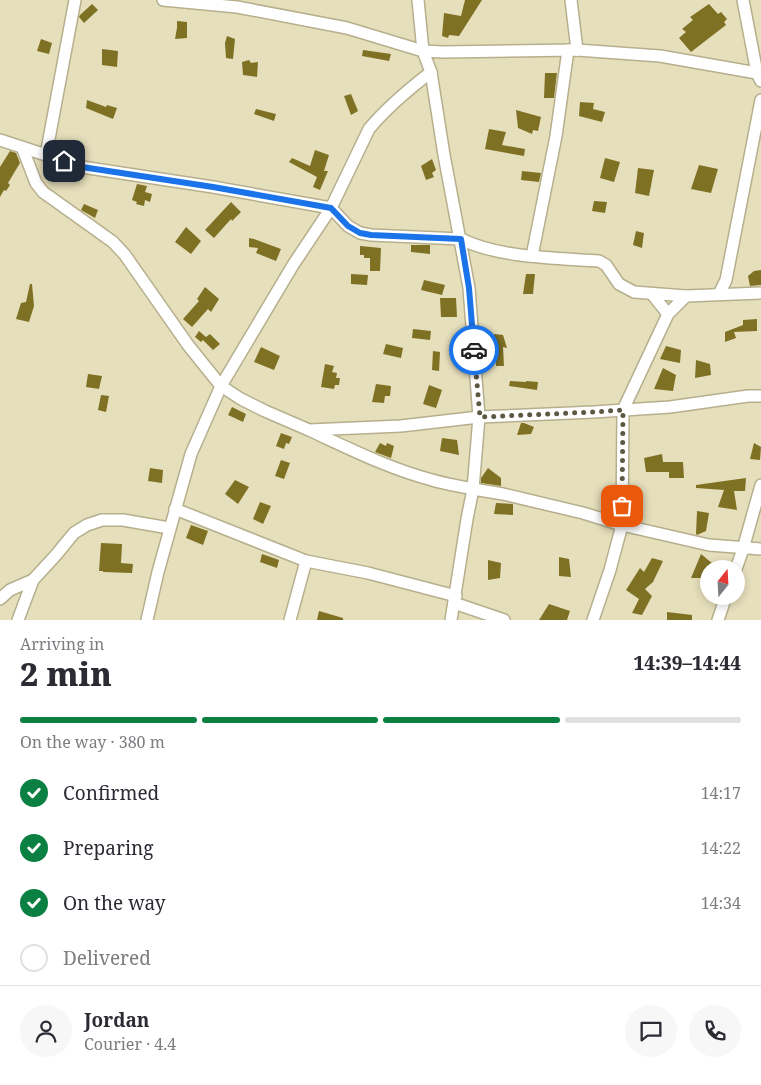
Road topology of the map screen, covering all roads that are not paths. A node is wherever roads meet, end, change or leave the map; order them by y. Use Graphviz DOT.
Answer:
graph roads {
  1 [pos="75,0"];
  2 [pos="163,0"];
  3 [pos="418,0"];
  4 [pos="572,0"];
  5 [pos="744,0"];
  6 [pos="236,3"];
  7 [pos="572,50"];
  8 [pos="423,51"];
  9 [pos="431,72"];
  10 [pos="759,77"];
  11 [pos="761,100"];
  12 [pos="0,140"];
  13 [pos="22,148"];
  14 [pos="46,155"];
  15 [pos="331,208"];
  16 [pos="461,239"];
  17 [pos="532,256"];
  18 [pos="761,293"];
  19 [pos="652,294"];
  20 [pos="719,294"];
  21 [pos="686,296"];
  22 [pos="668,314"];
  23 [pos="221,386"];
  24 [pos="761,396"];
  25 [pos="623,410"];
  26 [pos="480,417"];
  27 [pos="309,430"];
  28 [pos="761,486"];
  29 [pos="473,489"];
  30 [pos="175,509"];
  31 [pos="622,525"];
  32 [pos="169,528"];
  33 [pos="743,548"];
  34 [pos="761,549"];
  35 [pos="739,560"];
  36 [pos="306,561"];
  37 [pos="33,580"];
  38 [pos="0,599"];
  39 [pos="455,600"];
  40 [pos="723,605"];
  41 [pos="18,620"];
  42 [pos="147,620"];
  43 [pos="290,620"];
  44 [pos="452,620"];
  45 [pos="504,620"];
  46 [pos="593,620"];
  47 [pos="718,620"];
  1 -- 14 [label="street"];
  2 -- 6 [label="street"];
  3 -- 8 [label="street"];
  4 -- 7 [label="street"];
  5 -- 10 [label="street"];
  6 -- 8 [label="street"];
  7 -- 8 [label="street"];
  7 -- 10 [label="street"];
  7 -- 17 [label="street"];
  8 -- 9 [label="street"];
  9 -- 15 [label="street"];
  9 -- 16 [label="street"];
  11 -- 20 [label="street"];
  12 -- 13 [label="street"];
  13 -- 14 [label="street"];
  13 -- 23 [label="street"];
  14 -- 15 [label="street"];
  15 -- 16 [label="street"];
  15 -- 23 [label="street"];
  16 -- 17 [label="street"];
  16 -- 26 [label="street"];
  17 -- 19 [label="street"];
  18 -- 20 [label="street"];
  19 -- 21 [label="street"];
  19 -- 22 [label="street"];
  20 -- 21 [label="street"];
  21 -- 22 [label="street"];
  22 -- 25 [label="street"];
  23 -- 27 [label="street"];
  23 -- 30 [label="street"];
  24 -- 25 [label="street"];
  25 -- 26 [label="street"];
  25 -- 31 [label="street"];
  26 -- 27 [label="street"];
  26 -- 29 [label="street"];
  27 -- 29 [label="street"];
  28 -- 33 [label="street"];
  29 -- 31 [label="street"];
  29 -- 39 [label="street"];
  30 -- 32 [label="street"];
  30 -- 36 [label="street"];
  31 -- 33 [label="street"];
  31 -- 46 [label="street"];
  32 -- 37 [label="street"];
  32 -- 42 [label="street"];
  33 -- 34 [label="street"];
  33 -- 35 [label="street"];
  36 -- 39 [label="street"];
  36 -- 43 [label="street"];
  37 -- 38 [label="street"];
  37 -- 41 [label="street"];
  39 -- 44 [label="street"];
  39 -- 45 [label="street"];
  40 -- 47 [label="street"];
}
